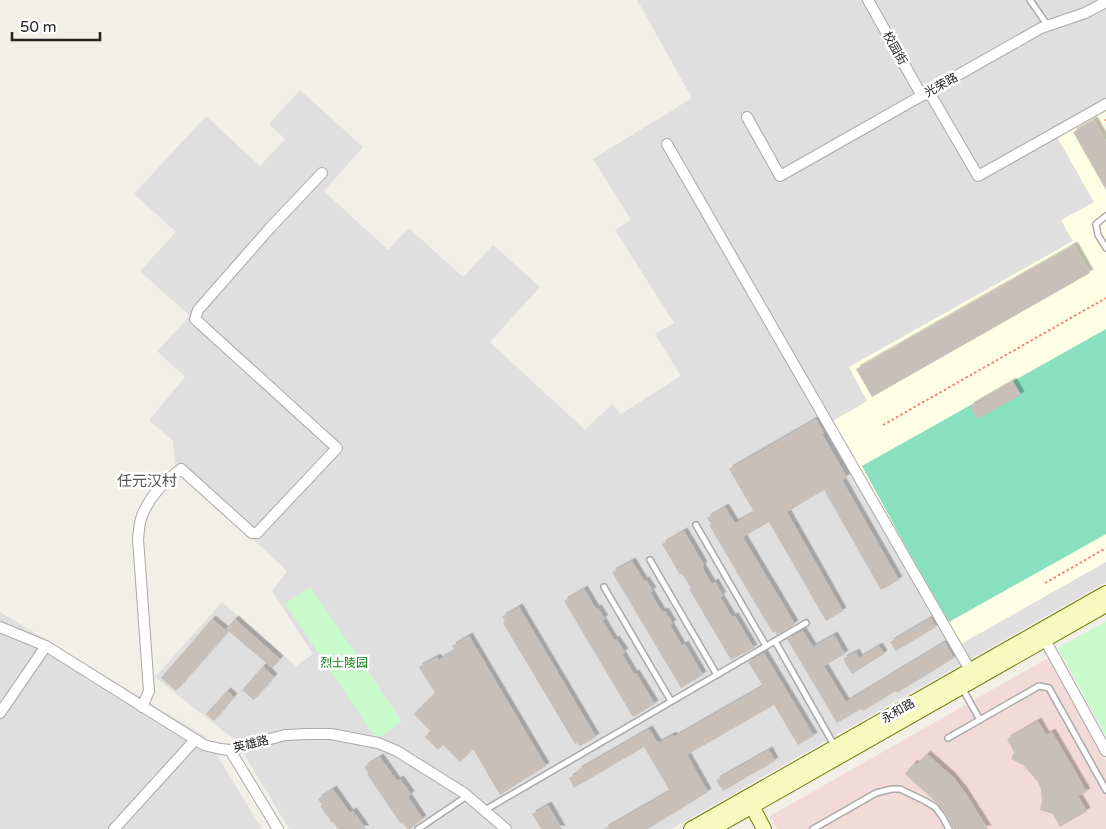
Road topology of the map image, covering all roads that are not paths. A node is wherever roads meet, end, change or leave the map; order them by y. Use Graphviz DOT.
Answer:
graph roads {
  1 [pos="868,0"];
  2 [pos="1030,0"];
  3 [pos="1106,2"];
  4 [pos="1048,26"];
  5 [pos="925,94"];
  6 [pos="1106,104"];
  7 [pos="746,117"];
  8 [pos="667,144"];
  9 [pos="322,174"];
  10 [pos="1106,216"];
  11 [pos="1106,248"];
  12 [pos="696,525"];
  13 [pos="650,560"];
  14 [pos="604,587"];
  15 [pos="1106,593"];
  16 [pos="1106,605"];
  17 [pos="806,623"];
  18 [pos="0,627"];
  19 [pos="1045,640"];
  20 [pos="775,641"];
  21 [pos="46,646"];
  22 [pos="766,646"];
  23 [pos="970,670"];
  24 [pos="717,675"];
  25 [pos="962,687"];
  26 [pos="671,702"];
  27 [pos="142,708"];
  28 [pos="0,713"];
  29 [pos="980,720"];
  30 [pos="948,738"];
  31 [pos="194,740"];
  32 [pos="835,747"];
  33 [pos="230,750"];
  34 [pos="1106,751"];
  35 [pos="1106,790"];
  36 [pos="467,796"];
  37 [pos="752,806"];
  38 [pos="485,810"];
  39 [pos="114,829"];
  40 [pos="278,829"];
  41 [pos="418,829"];
  42 [pos="506,829"];
  43 [pos="690,829"];
  44 [pos="712,829"];
  45 [pos="764,829"];
  46 [pos="813,829"];
  47 [pos="949,829"];
  1 -- 5 [label="street, 校园街"];
  2 -- 4 [label="lane"];
  3 -- 4 [label="street, 光荣路"];
  4 -- 5 [label="street, 光荣路"];
  5 -- 6 [label="street, 校园街"];
  5 -- 7 [label="street, 光荣路"];
  8 -- 23 [label="street"];
  9 -- 27 [label="street"];
  10 -- 11 [label="lane"];
  12 -- 22 [label="lane"];
  13 -- 24 [label="lane"];
  14 -- 26 [label="lane"];
  15 -- 23 [label="main road, 永和路"];
  16 -- 19 [label="main road, 永和路"];
  17 -- 20 [label="lane"];
  18 -- 21 [label="street, 英雄路"];
  19 -- 25 [label="main road, 永和路"];
  19 -- 34 [label="street"];
  20 -- 22 [label="lane"];
  20 -- 32 [label="lane"];
  21 -- 27 [label="street, 英雄路"];
  21 -- 28 [label="street"];
  22 -- 24 [label="lane"];
  23 -- 32 [label="main road, 永和路"];
  24 -- 26 [label="lane"];
  25 -- 29 [label="lane"];
  25 -- 37 [label="main road, 永和路"];
  26 -- 38 [label="lane"];
  27 -- 31 [label="street, 英雄路"];
  29 -- 30 [label="lane"];
  29 -- 35 [label="lane"];
  31 -- 33 [label="street, 英雄路"];
  31 -- 39 [label="street"];
  32 -- 43 [label="main road, 永和路"];
  33 -- 36 [label="street, 英雄路"];
  33 -- 40 [label="street"];
  36 -- 38 [label="street, 英雄路"];
  36 -- 41 [label="lane"];
  37 -- 44 [label="main road, 永和路"];
  37 -- 45 [label="main road"];
  38 -- 42 [label="street, 英雄路"];
  46 -- 47 [label="lane"];
}
